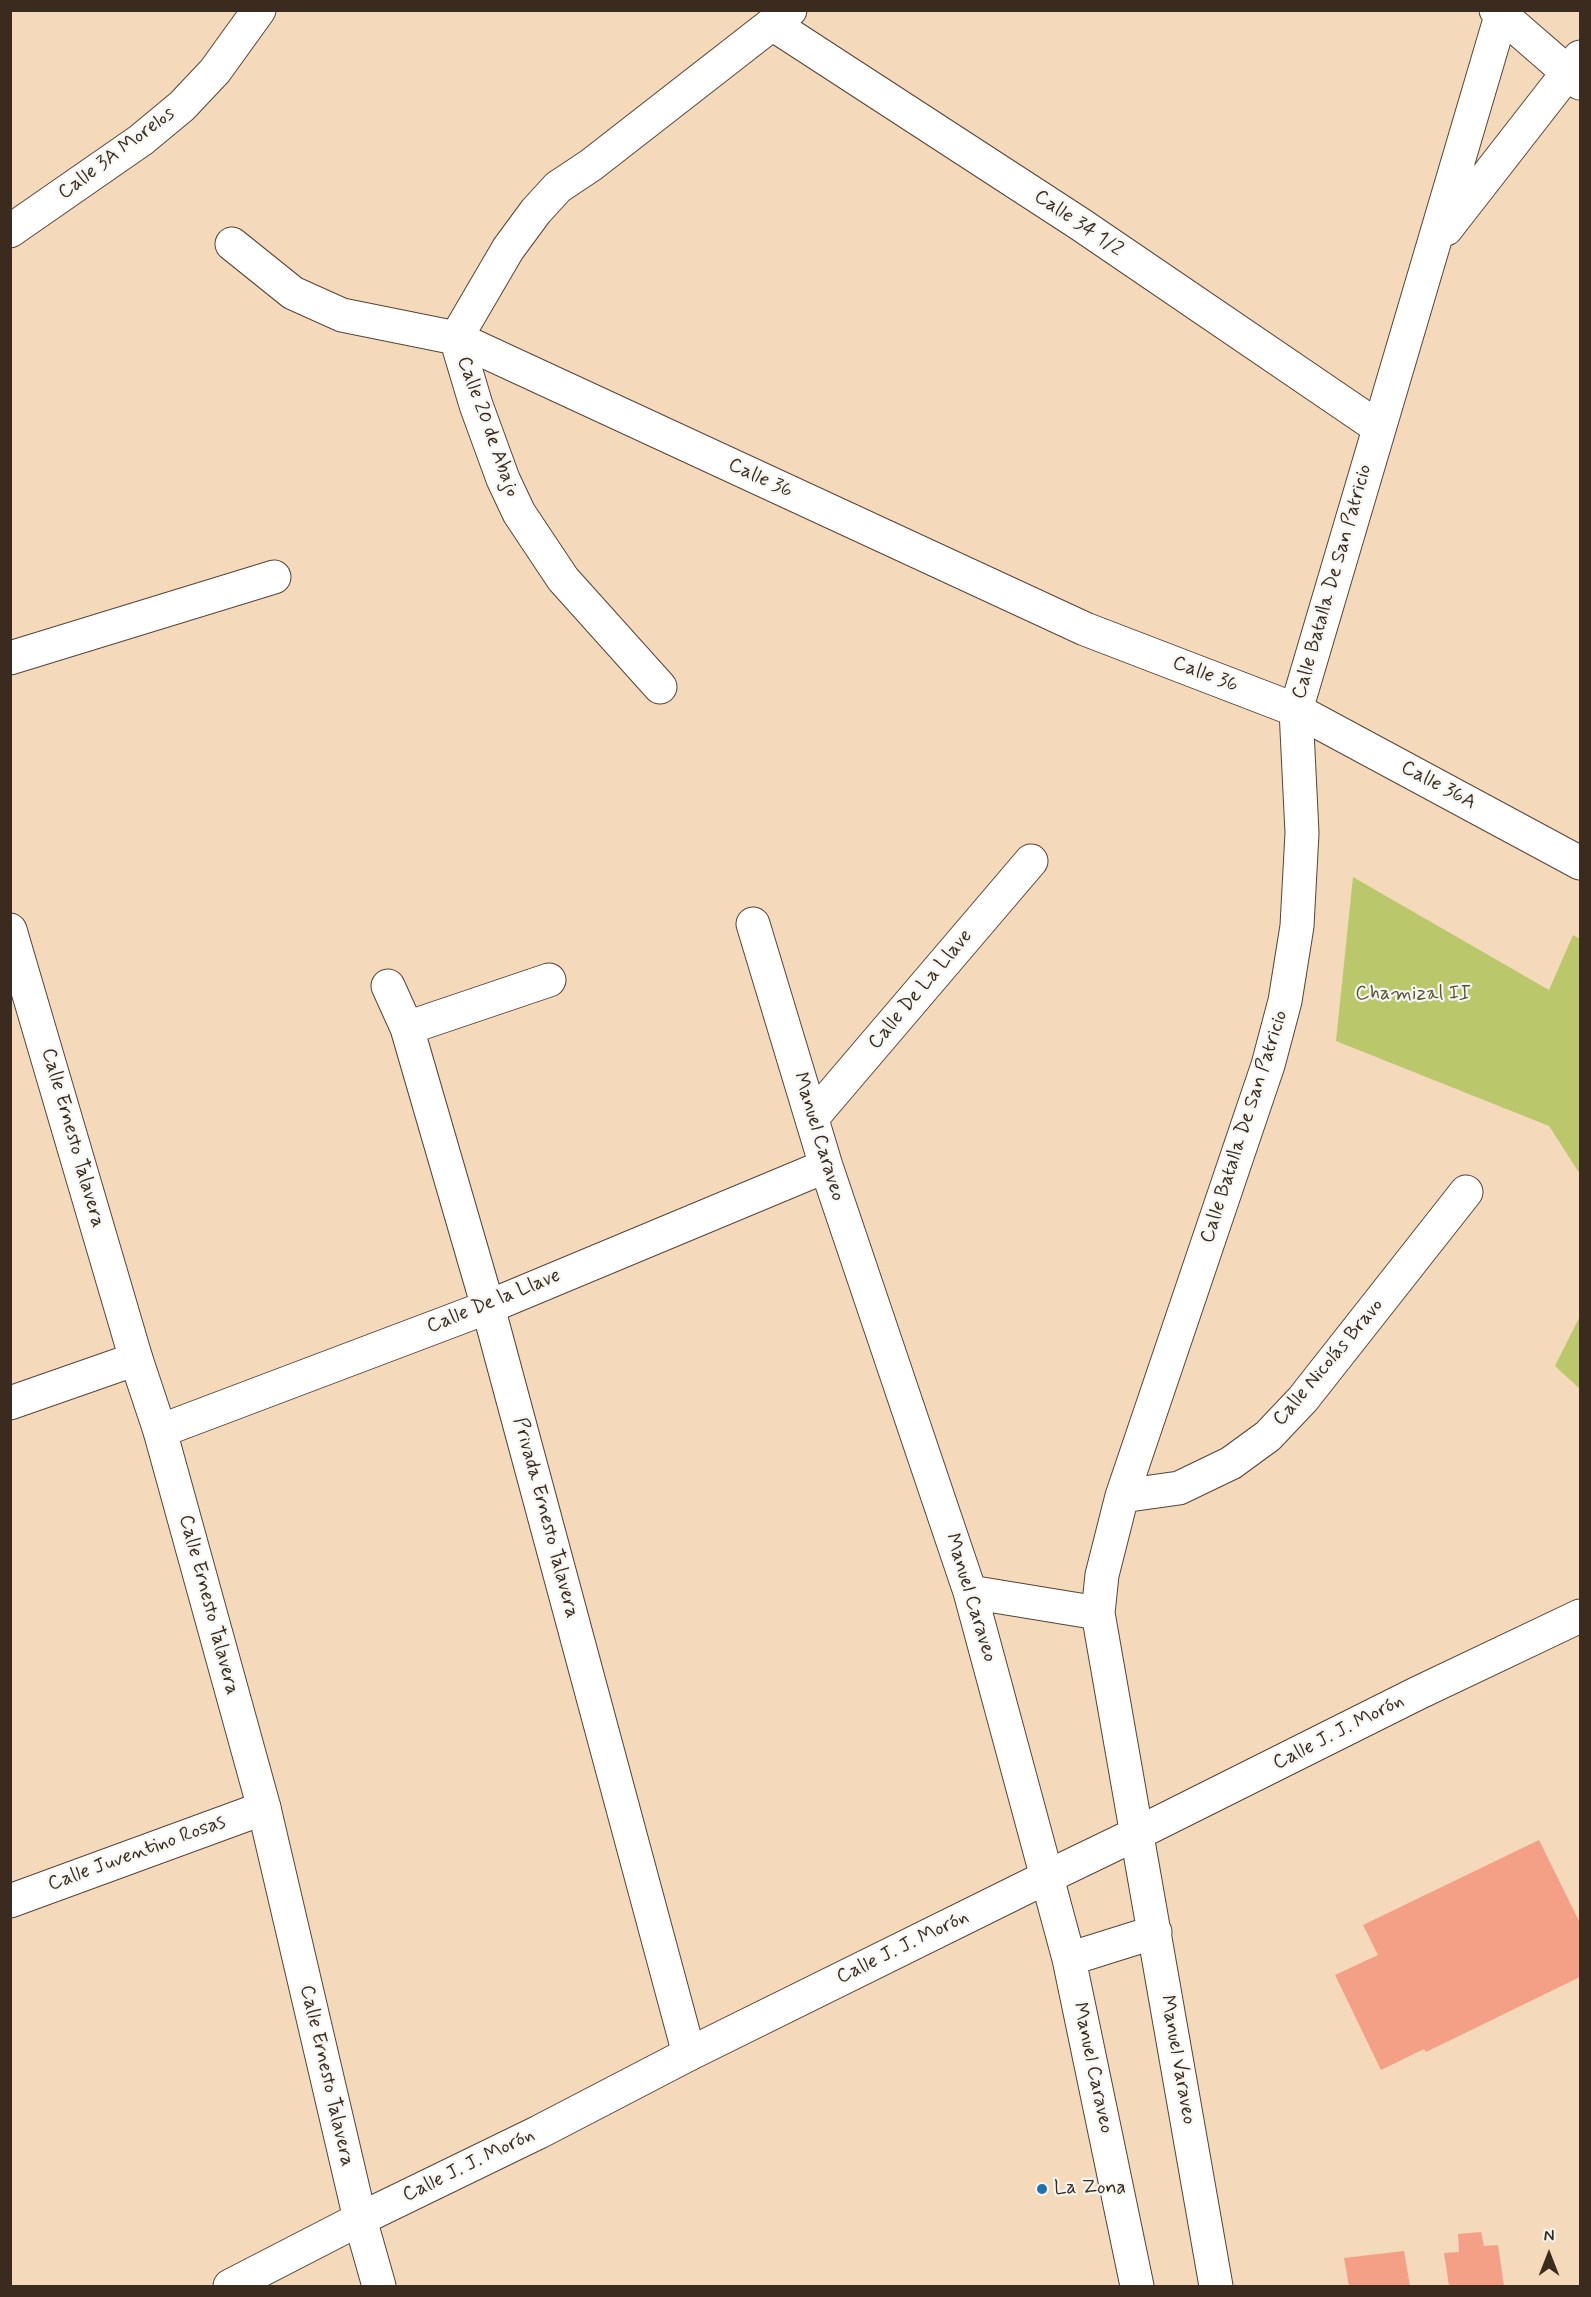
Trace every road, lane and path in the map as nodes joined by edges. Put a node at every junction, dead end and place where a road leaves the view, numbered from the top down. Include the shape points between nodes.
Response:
1 (259, 10) edge
2 (1498, 13) edge
3 (782, 18) edge
4 (1577, 70) edge
5 (10, 231) edge
6 (1436, 243) junction
7 (232, 244) dead end
8 (456, 338) junction
9 (1378, 427) junction
10 (274, 577) dead end
11 (10, 658) edge
12 (660, 687) dead end
13 (1296, 710) junction
14 (1031, 861) dead end
15 (1581, 862) edge
16 (753, 924) dead end
17 (10, 930) edge
18 (549, 980) dead end
19 (388, 986) dead end
20 (406, 1028) junction
21 (812, 1118) junction
22 (826, 1166) junction
23 (1466, 1192) dead end
24 (488, 1306) junction
25 (136, 1359) junction
26 (10, 1403) edge
27 (160, 1431) junction
28 (1122, 1496) junction
29 (970, 1592) junction
30 (1098, 1613) junction
31 (1581, 1616) edge
32 (264, 1808) junction
33 (1136, 1834) junction
34 (1047, 1876) junction
35 (10, 1901) edge
36 (1155, 1932) junction
37 (1069, 1959) junction
38 (689, 2054) junction
39 (360, 2219) junction
40 (230, 2286) edge
41 (379, 2286) edge
42 (1137, 2286) edge
43 (1216, 2286) edge

1 - 5 street, Calle 3A Morelos via 215,70 182,106 141,140
2 - 4 street
2 - 6 street, Calle Batalla De San Patricio
3 - 8 street, Calle 20 de Abajo via 558,187 508,249
3 - 9 street, Calle 34 1/2
4 - 6 street, Calle Batalla De San Patricio
6 - 9 street, Calle Batalla De San Patricio
7 - 8 street, Calle 36 via 293,293 342,315
8 - 12 street, Calle 20 de Abajo via 480,416 519,513 563,579
8 - 13 street, Calle 36 via 1085,629
9 - 13 street, Calle Batalla De San Patricio
10 - 11 street
13 - 15 street, Calle 36A
13 - 28 street, Calle Batalla De San Patricio via 1302,833 1297,926 1285,1001 1268,1065
14 - 21 street, Calle De La Llave
16 - 21 street, Manuel Caraveo
17 - 25 street, Calle Ernesto Talavera
18 - 20 street
19 - 20 street, Privada Ernesto Talavera
20 - 24 street, Privada Ernesto Talavera
21 - 22 street, Manuel Caraveo
22 - 24 street, Calle De la Llave
22 - 29 street, Manuel Caraveo
23 - 28 street, Calle Nicolás Bravo via 1303,1399 1268,1436 1231,1463 1179,1488
24 - 27 street, Calle De la Llave
24 - 38 street, Privada Ernesto Talavera
25 - 26 street
25 - 27 street, Calle Ernesto Talavera
27 - 32 street, Calle Ernesto Talavera
28 - 30 street, Calle Batalla De San Patricio via 1102,1575
29 - 30 street
29 - 34 street, Manuel Caraveo
30 - 33 street, Calle Batalla De San Patricio
31 - 33 street, Calle J. J. Morón
32 - 35 street, Calle Juventino Rosas
32 - 39 street, Calle Ernesto Talavera
33 - 34 street, Calle J. J. Morón
33 - 36 street, Manuel Varaveo
34 - 37 street, Manuel Caraveo
34 - 38 street, Calle J. J. Morón
36 - 37 street
36 - 43 street, Manuel Varaveo
37 - 42 street, Manuel Caraveo
38 - 39 street, Calle J. J. Morón
39 - 40 street, Calle J. J. Morón
39 - 41 street, Calle Ernesto Talavera

